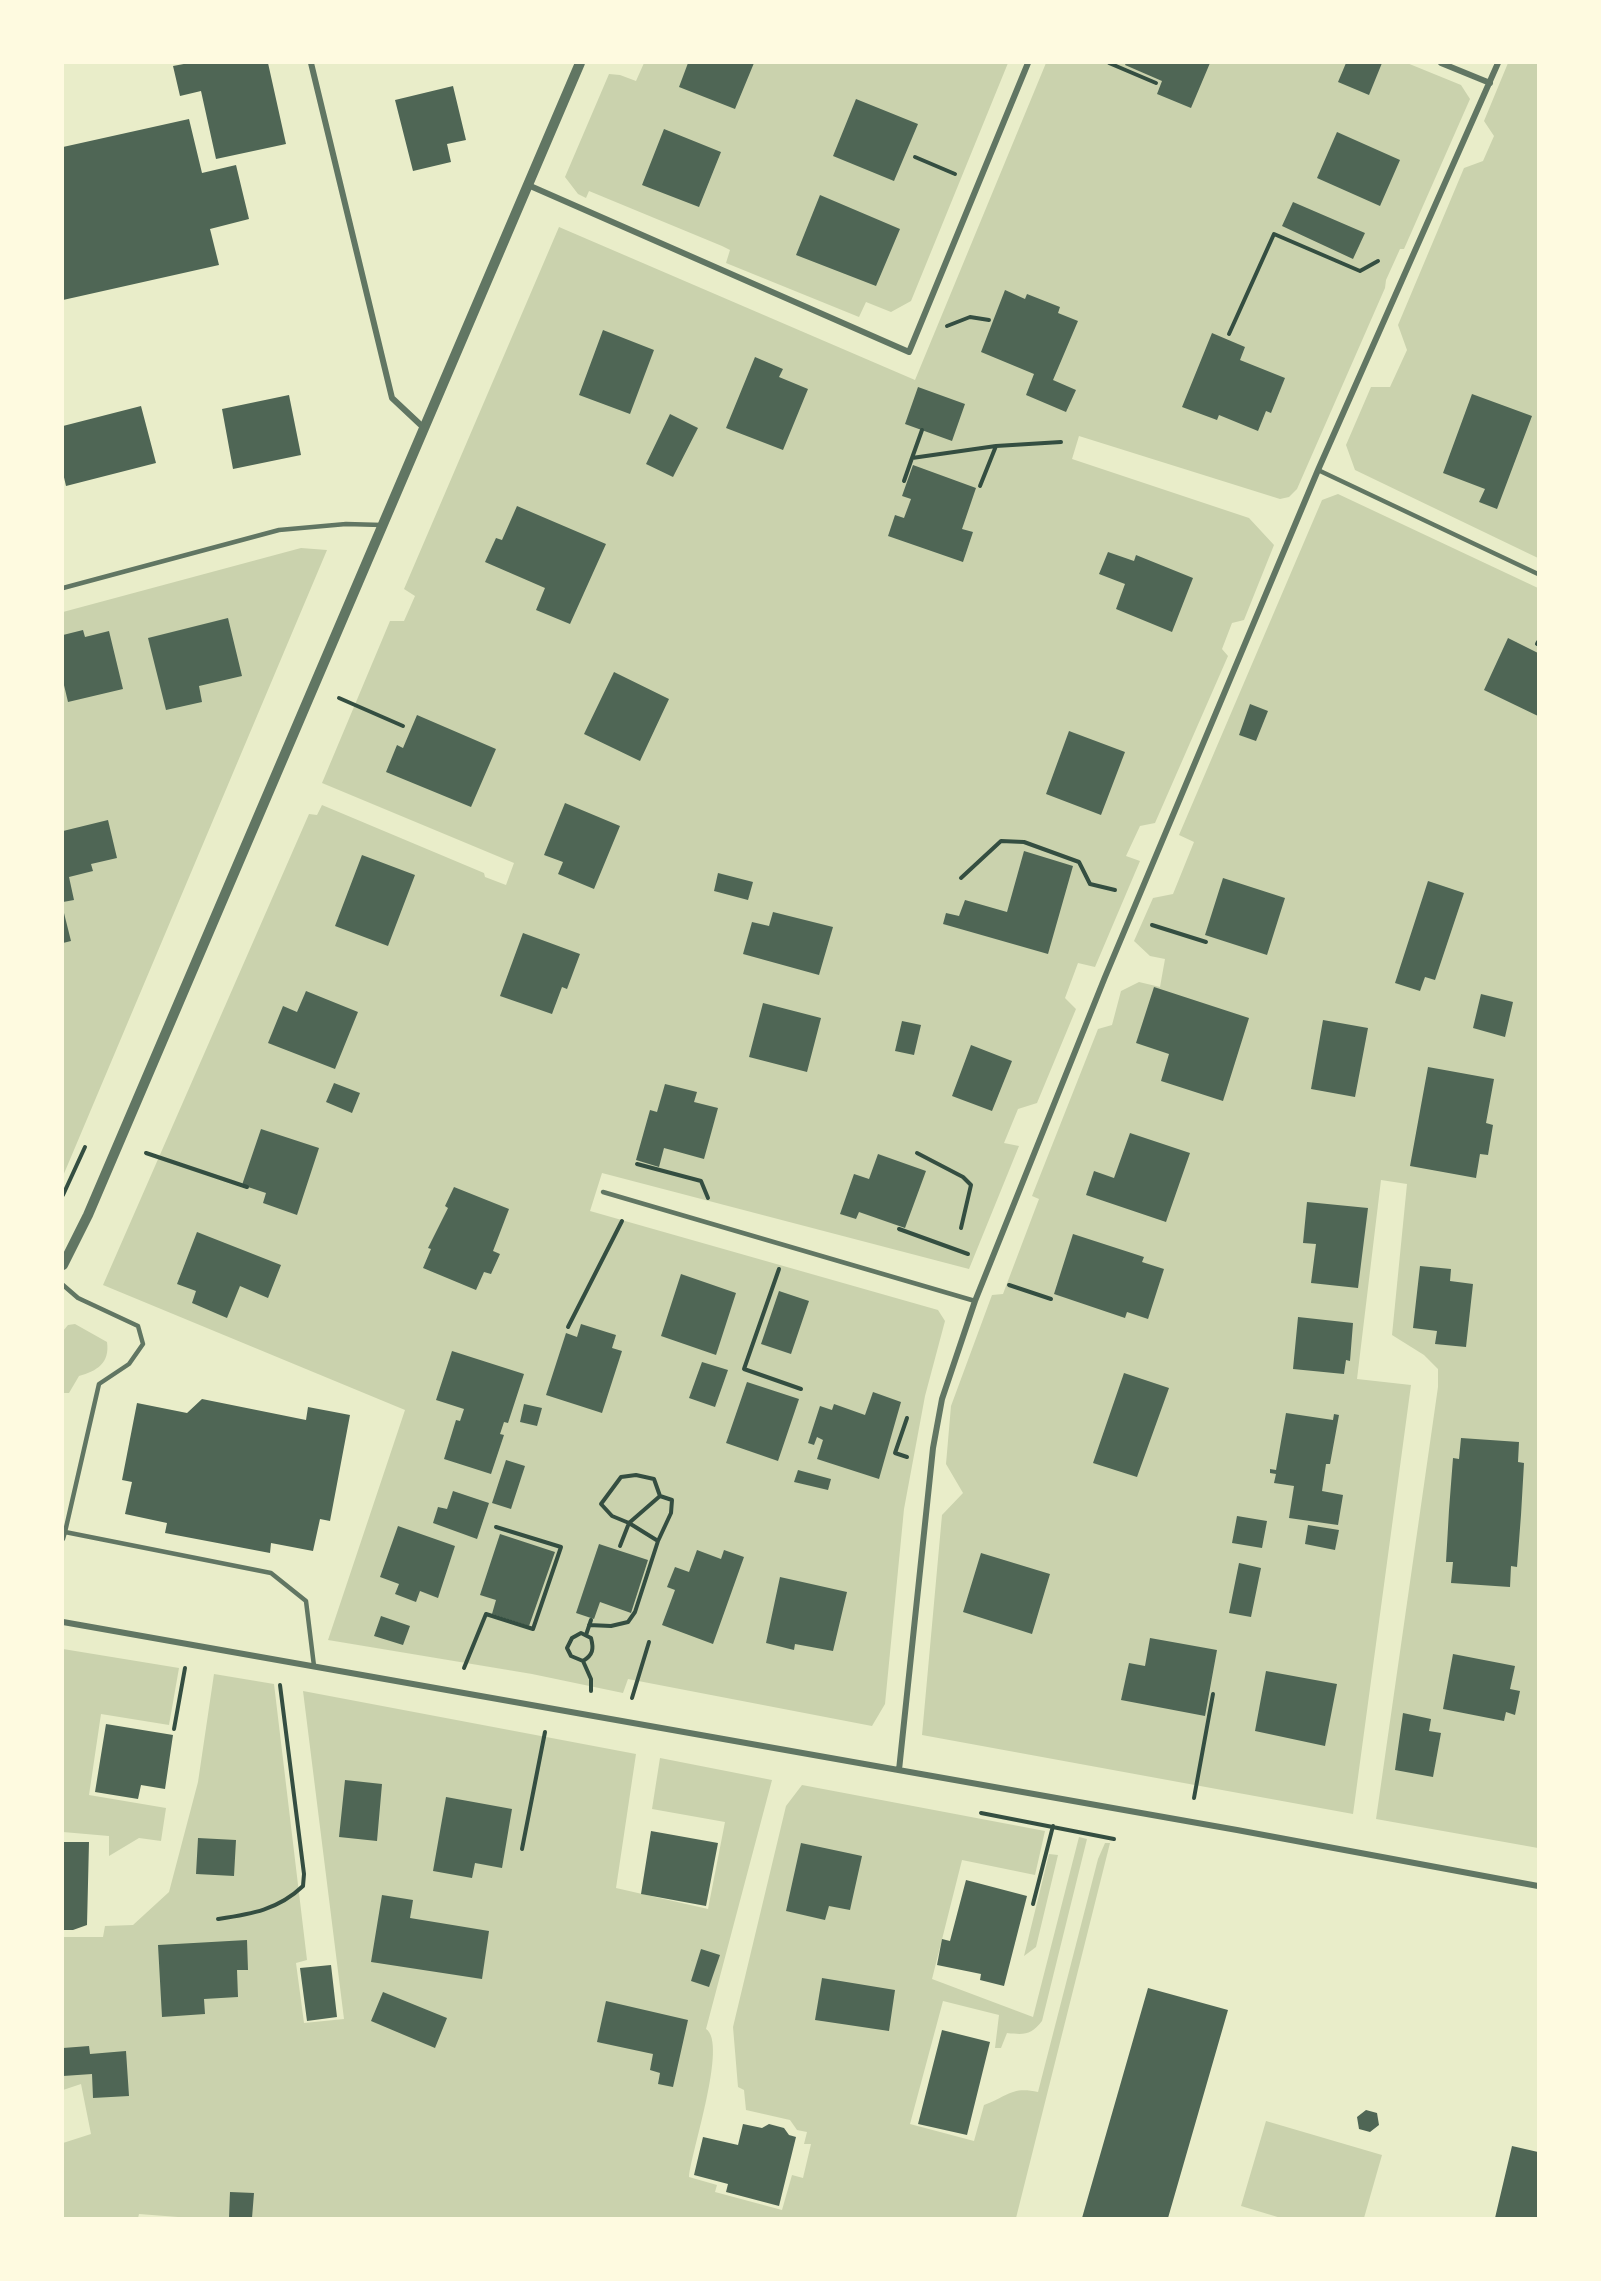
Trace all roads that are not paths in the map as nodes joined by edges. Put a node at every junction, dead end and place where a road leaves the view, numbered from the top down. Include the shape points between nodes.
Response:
1 (311, 63) edge
2 (580, 63) edge
3 (1028, 63) edge
4 (1441, 63) edge
5 (1498, 63) edge
6 (1490, 83) junction
7 (528, 185) junction
8 (424, 429) junction
9 (1318, 470) junction
10 (384, 525) junction
11 (1538, 574) edge
12 (63, 588) edge
13 (603, 1192) dead end
14 (63, 1265) edge
15 (63, 1285) edge
16 (975, 1301) junction
17 (65, 1532) junction
18 (63, 1539) edge
19 (63, 1622) edge
20 (314, 1666) junction
21 (899, 1770) junction
22 (1538, 1886) edge

1 - 8 street via 392,398
2 - 7 street
3 - 7 street via 909,352
4 - 6 street
5 - 6 street
6 - 9 street
7 - 8 street
8 - 10 street
9 - 11 lane
9 - 16 street
10 - 12 lane via 279,530
10 - 14 street via 88,1215
13 - 16 lane
15 - 17 lane via 78,1298 138,1326 143,1344 129,1364 99,1384
16 - 21 street via 942,1399 933,1448
17 - 18 lane
17 - 20 lane via 271,1572 306,1601
19 - 20 street
20 - 21 street
21 - 22 street

